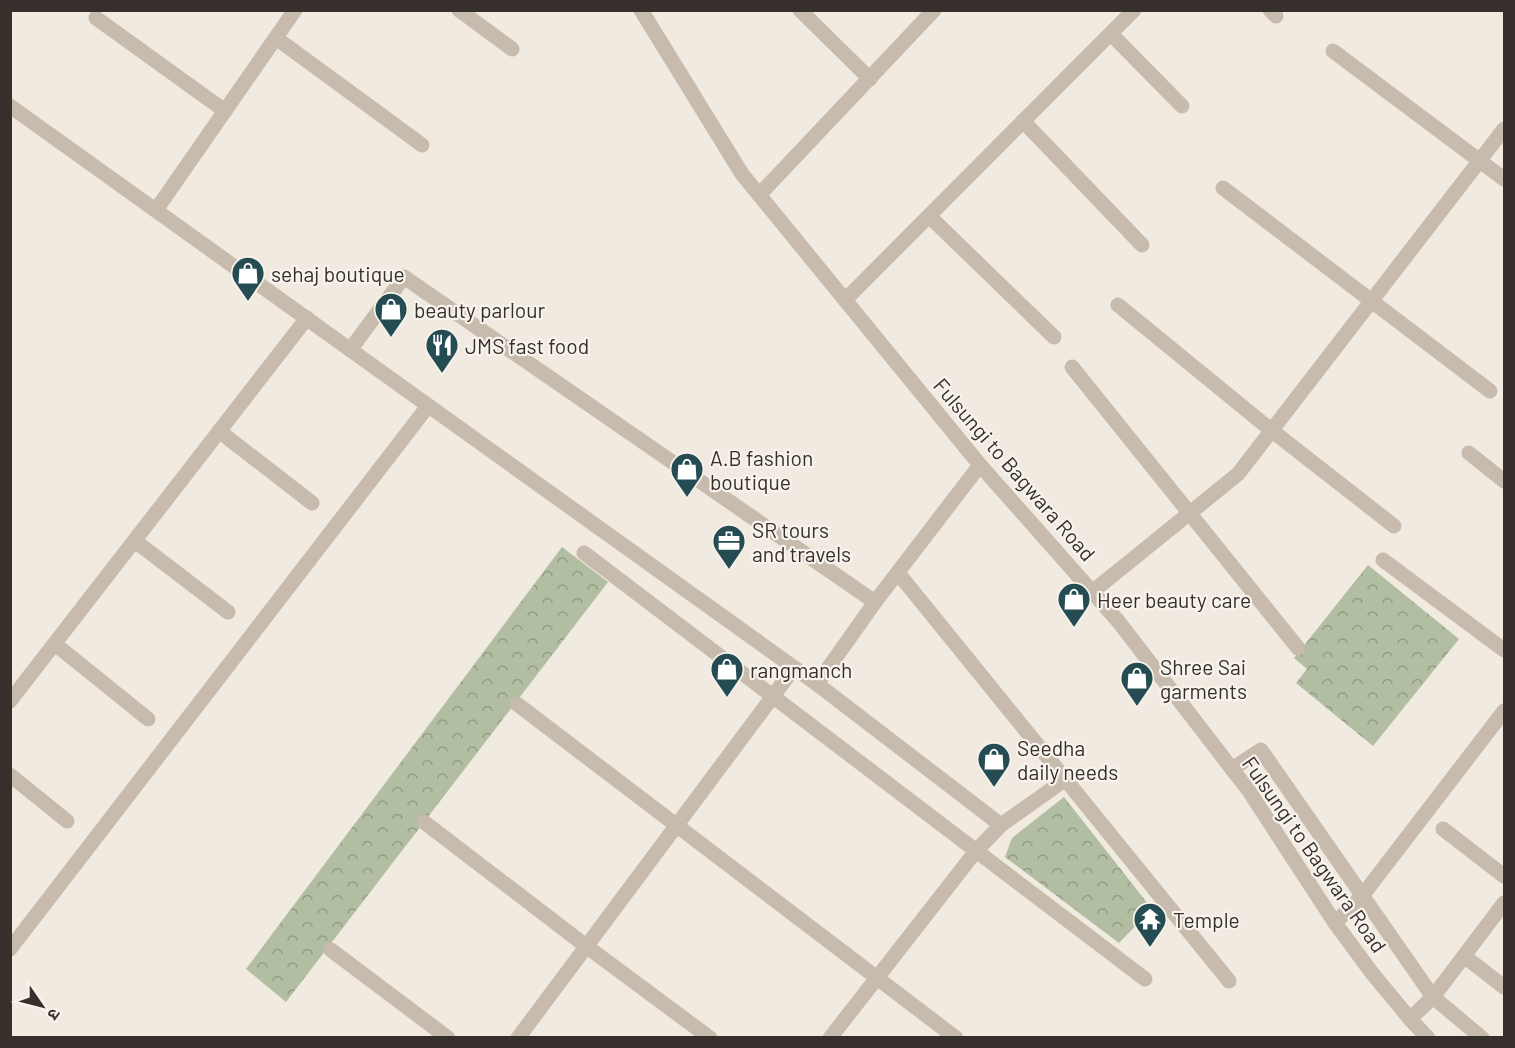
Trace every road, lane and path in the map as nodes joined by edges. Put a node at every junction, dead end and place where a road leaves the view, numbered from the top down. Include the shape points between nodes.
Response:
1 (295, 10) edge
2 (459, 10) edge
3 (641, 10) edge
4 (800, 10) edge
5 (934, 10) edge
6 (1134, 10) edge
7 (96, 18) dead end
8 (1111, 33) junction
9 (276, 38) junction
10 (512, 49) dead end
11 (1333, 51) dead end
12 (870, 79) junction
13 (10, 106) edge
14 (1182, 106) dead end
15 (225, 111) junction
16 (1023, 122) junction
17 (1504, 129) edge
18 (422, 145) dead end
19 (1480, 161) junction
20 (1504, 179) edge
21 (1223, 188) dead end
22 (759, 195) junction
23 (156, 210) junction
24 (929, 216) junction
25 (1142, 245) dead end
26 (845, 300) junction
27 (1372, 300) junction
28 (1118, 305) dead end
29 (307, 318) junction
30 (1054, 337) dead end
31 (350, 350) junction
32 (1072, 367) dead end
33 (1490, 391) dead end
34 (428, 406) junction
35 (1271, 430) junction
36 (219, 431) junction
37 (1469, 453) dead end
38 (980, 465) junction
39 (1504, 482) edge
40 (312, 503) dead end
41 (1190, 512) junction
42 (1394, 526) dead end
43 (135, 541) junction
44 (584, 553) dead end
45 (1383, 560) dead end
46 (898, 573) junction
47 (1092, 592) junction
48 (875, 602) junction
49 (228, 612) dead end
50 (55, 644) junction
51 (1298, 648) dead end
52 (1504, 650) edge
53 (794, 668) junction
54 (817, 684) junction
55 (772, 696) junction
56 (10, 701) edge
57 (517, 704) dead end
58 (1504, 711) edge
59 (148, 719) dead end
60 (1232, 769) junction
61 (10, 775) edge
62 (1066, 779) junction
63 (67, 821) dead end
64 (424, 822) dead end
65 (676, 824) junction
66 (1001, 825) junction
67 (1443, 829) dead end
68 (976, 851) junction
69 (1504, 876) edge
70 (1362, 896) junction
71 (1504, 903) edge
72 (1335, 923) junction
73 (586, 946) junction
74 (10, 949) edge
75 (331, 950) dead end
76 (1464, 956) junction
77 (876, 978) junction
78 (1145, 979) dead end
79 (1229, 981) dead end
80 (1504, 987) edge
81 (1433, 998) junction
82 (1410, 1019) junction
83 (448, 1038) edge
84 (518, 1038) edge
85 (710, 1038) edge
86 (830, 1038) edge
87 (956, 1038) edge
88 (1428, 1038) edge
89 (1482, 1038) edge

1 - 9 street
2 - 10 street
3 - 22 street, Fulsungi to Bagwara Road via 742,174
4 - 12 street
5 - 12 street
6 - 8 street
7 - 15 street
8 - 14 street
8 - 16 street
9 - 15 street
9 - 18 street
11 - 19 street
12 - 22 street
13 - 23 street
15 - 23 street
16 - 24 street
16 - 25 street
17 - 19 street
19 - 20 street
19 - 27 street
21 - 27 street
22 - 26 street, Fulsungi to Bagwara Road
23 - 29 street
24 - 26 street
24 - 30 street
26 - 38 street, Fulsungi to Bagwara Road
27 - 33 street
27 - 35 street
28 - 35 street
29 - 31 street
29 - 36 street
31 - 34 street
31 - 48 street via 404,277
32 - 41 street
34 - 53 street
34 - 74 street
35 - 41 street via 1238,474
35 - 42 street
36 - 40 street
36 - 43 street
37 - 39 street
38 - 46 street
38 - 47 street, Fulsungi to Bagwara Road
41 - 47 street
41 - 51 street
43 - 49 street
43 - 50 street
44 - 55 street
45 - 52 street
46 - 48 street
46 - 62 street
47 - 60 street, Fulsungi to Bagwara Road
48 - 54 street
50 - 56 street
50 - 59 street
53 - 54 street
53 - 55 street
54 - 66 street
55 - 65 street
55 - 68 street
57 - 65 street
58 - 70 street
60 - 70 street via 1261,750
60 - 72 street, Fulsungi to Bagwara Road
61 - 63 street
62 - 66 street
62 - 79 street
64 - 73 street
65 - 73 street
65 - 77 street
66 - 68 street
67 - 69 street
68 - 77 street
68 - 78 street
70 - 72 street
70 - 81 street
71 - 76 street
72 - 82 street, Fulsungi to Bagwara Road
73 - 84 street
73 - 85 street
75 - 83 street
76 - 80 street
76 - 81 street
77 - 86 street
77 - 87 street
81 - 82 street
81 - 89 street
82 - 88 street, Fulsungi to Bagwara Road

